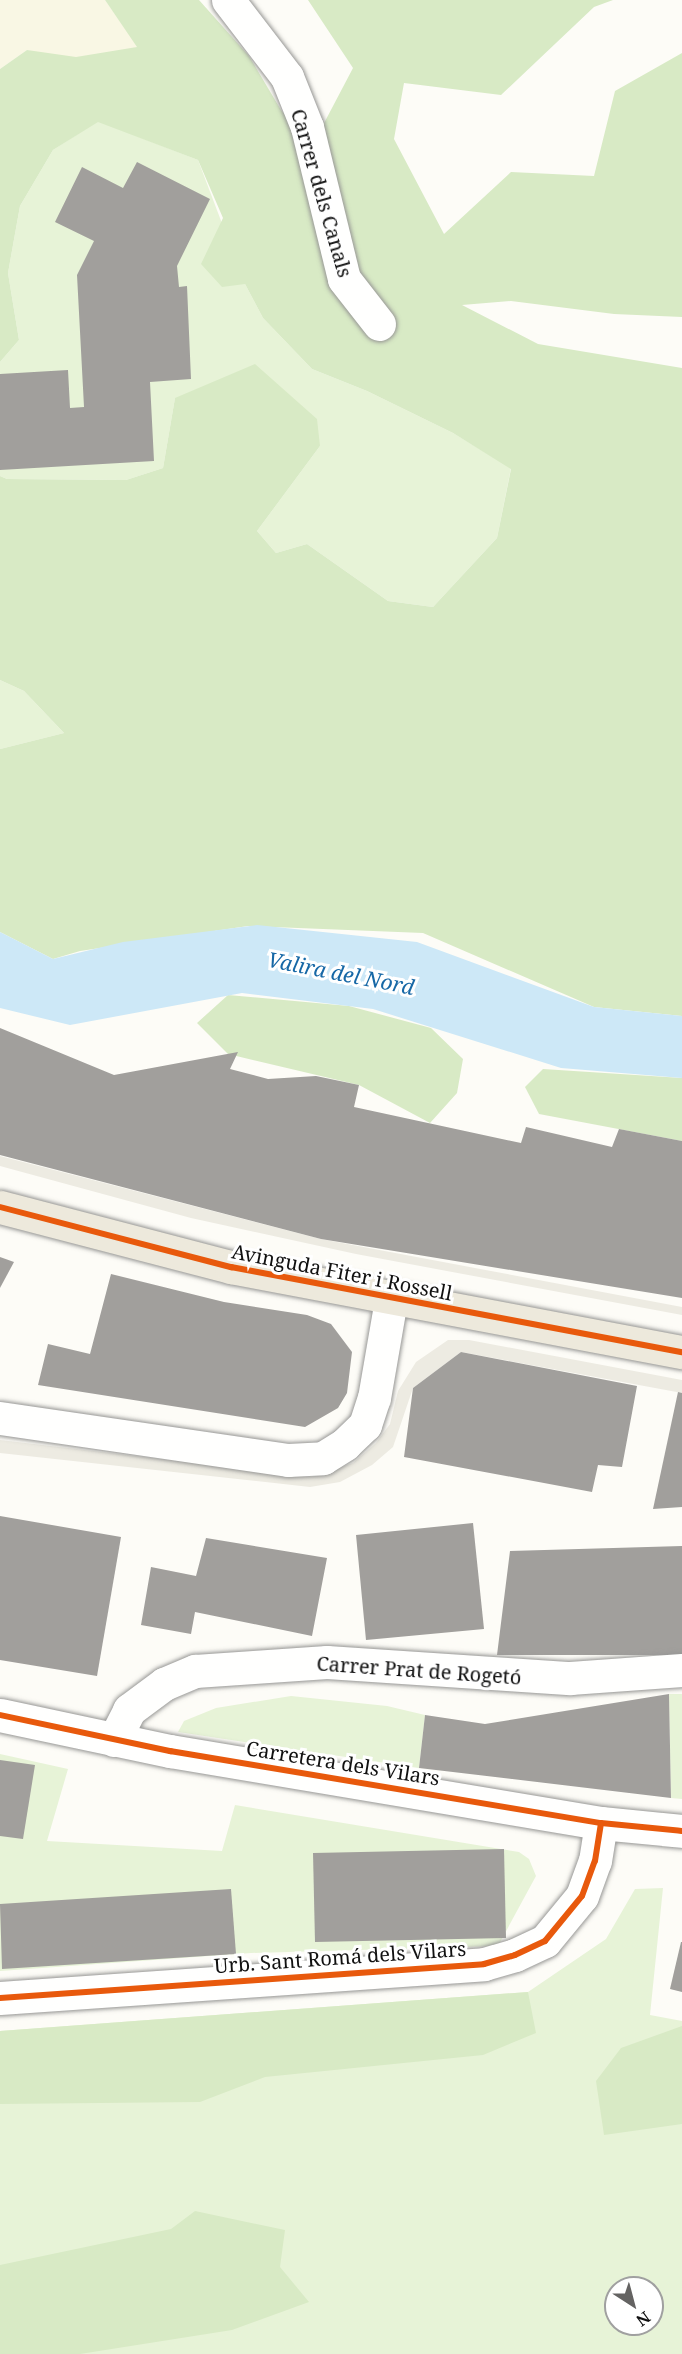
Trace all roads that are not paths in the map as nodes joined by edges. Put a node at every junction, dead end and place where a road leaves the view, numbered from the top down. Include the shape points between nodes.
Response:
1 (228, 0) edge
2 (379, 324) dead end
3 (0, 1207) edge
4 (391, 1300) junction
5 (682, 1352) edge
6 (0, 1418) edge
7 (682, 1670) edge
8 (0, 1715) edge
9 (114, 1740) junction
10 (600, 1823) junction
11 (682, 1831) edge
12 (0, 1998) edge

1 - 2 street, Carrer dels Canals via 287,77 307,127 344,279
3 - 4 main road, Avinguda Fiter i Rossell via 231,1267
4 - 5 main road, Avinguda Fiter i Rossell
4 - 6 street via 374,1398 365,1425 323,1458 288,1460
7 - 9 street, Carrer Prat de Rogetó via 570,1678 327,1662 195,1671 164,1684 129,1710
8 - 9 street, Carretera dels Vilars
9 - 10 street, Carretera dels Vilars
10 - 11 street, Carretera dels Vilars
10 - 12 street, Urb. Sant Romá dels Vilars via 595,1860 582,1896 545,1941 515,1955 484,1964

